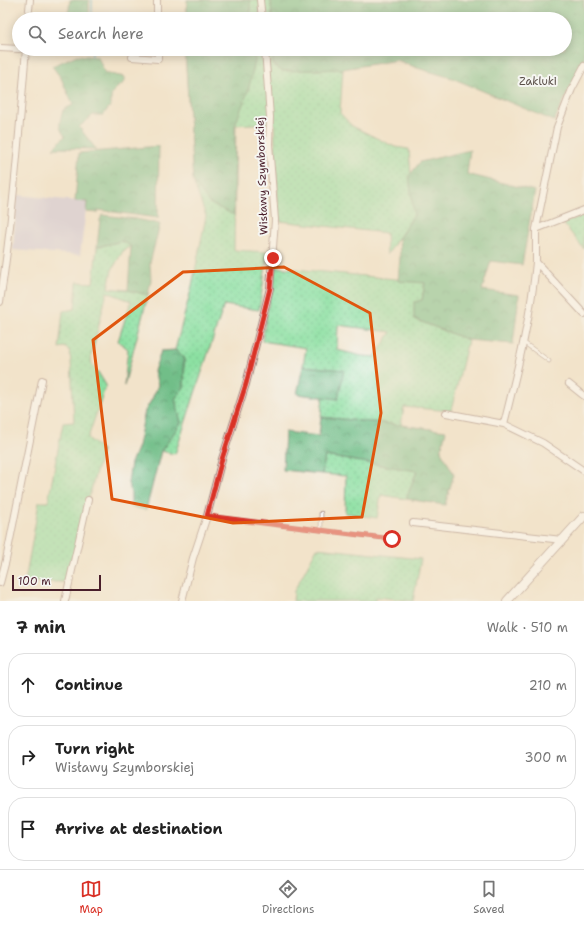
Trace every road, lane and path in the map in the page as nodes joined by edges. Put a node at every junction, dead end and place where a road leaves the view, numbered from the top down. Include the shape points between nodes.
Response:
1 (30, 0) edge
2 (157, 0) edge
3 (260, 0) edge
4 (29, 12) edge
5 (157, 12) edge
6 (261, 12) edge
7 (0, 48) edge
8 (12, 49) edge
9 (25, 56) edge
10 (158, 56) edge
11 (266, 56) edge
12 (132, 57) dead end
13 (584, 66) edge
14 (584, 210) edge
15 (536, 229) junction
16 (536, 262) junction
17 (0, 302) edge
18 (584, 314) edge
19 (524, 342) junction
20 (549, 361) dead end
21 (42, 380) dead end
22 (569, 384) dead end
23 (584, 396) edge
24 (446, 413) dead end
25 (504, 424) junction
26 (584, 471) edge
27 (88, 500) dead end
28 (321, 513) dead end
29 (207, 516) junction
30 (584, 516) edge
31 (413, 523) dead end
32 (320, 529) junction
33 (392, 539) dead end
34 (562, 540) junction
35 (0, 583) edge
36 (65, 601) edge
37 (182, 601) edge
38 (507, 601) edge

1 - 4 street
2 - 5 street
3 - 6 street
7 - 8 street
9 - 17 street via 18,152
10 - 12 street via 158,59
11 - 29 street, Wisławy Szymborskiej via 275,220 271,281 246,384
13 - 15 street via 557,127
14 - 15 street
15 - 16 street
16 - 18 street
16 - 19 street
19 - 20 lane
19 - 25 street
21 - 35 street
22 - 23 street
24 - 25 street
25 - 26 street via 543,443
27 - 36 street
28 - 32 lane
29 - 32 lane
29 - 37 street, Wisławy Szymborskiej
30 - 34 street
31 - 34 street
32 - 33 lane
34 - 38 street

